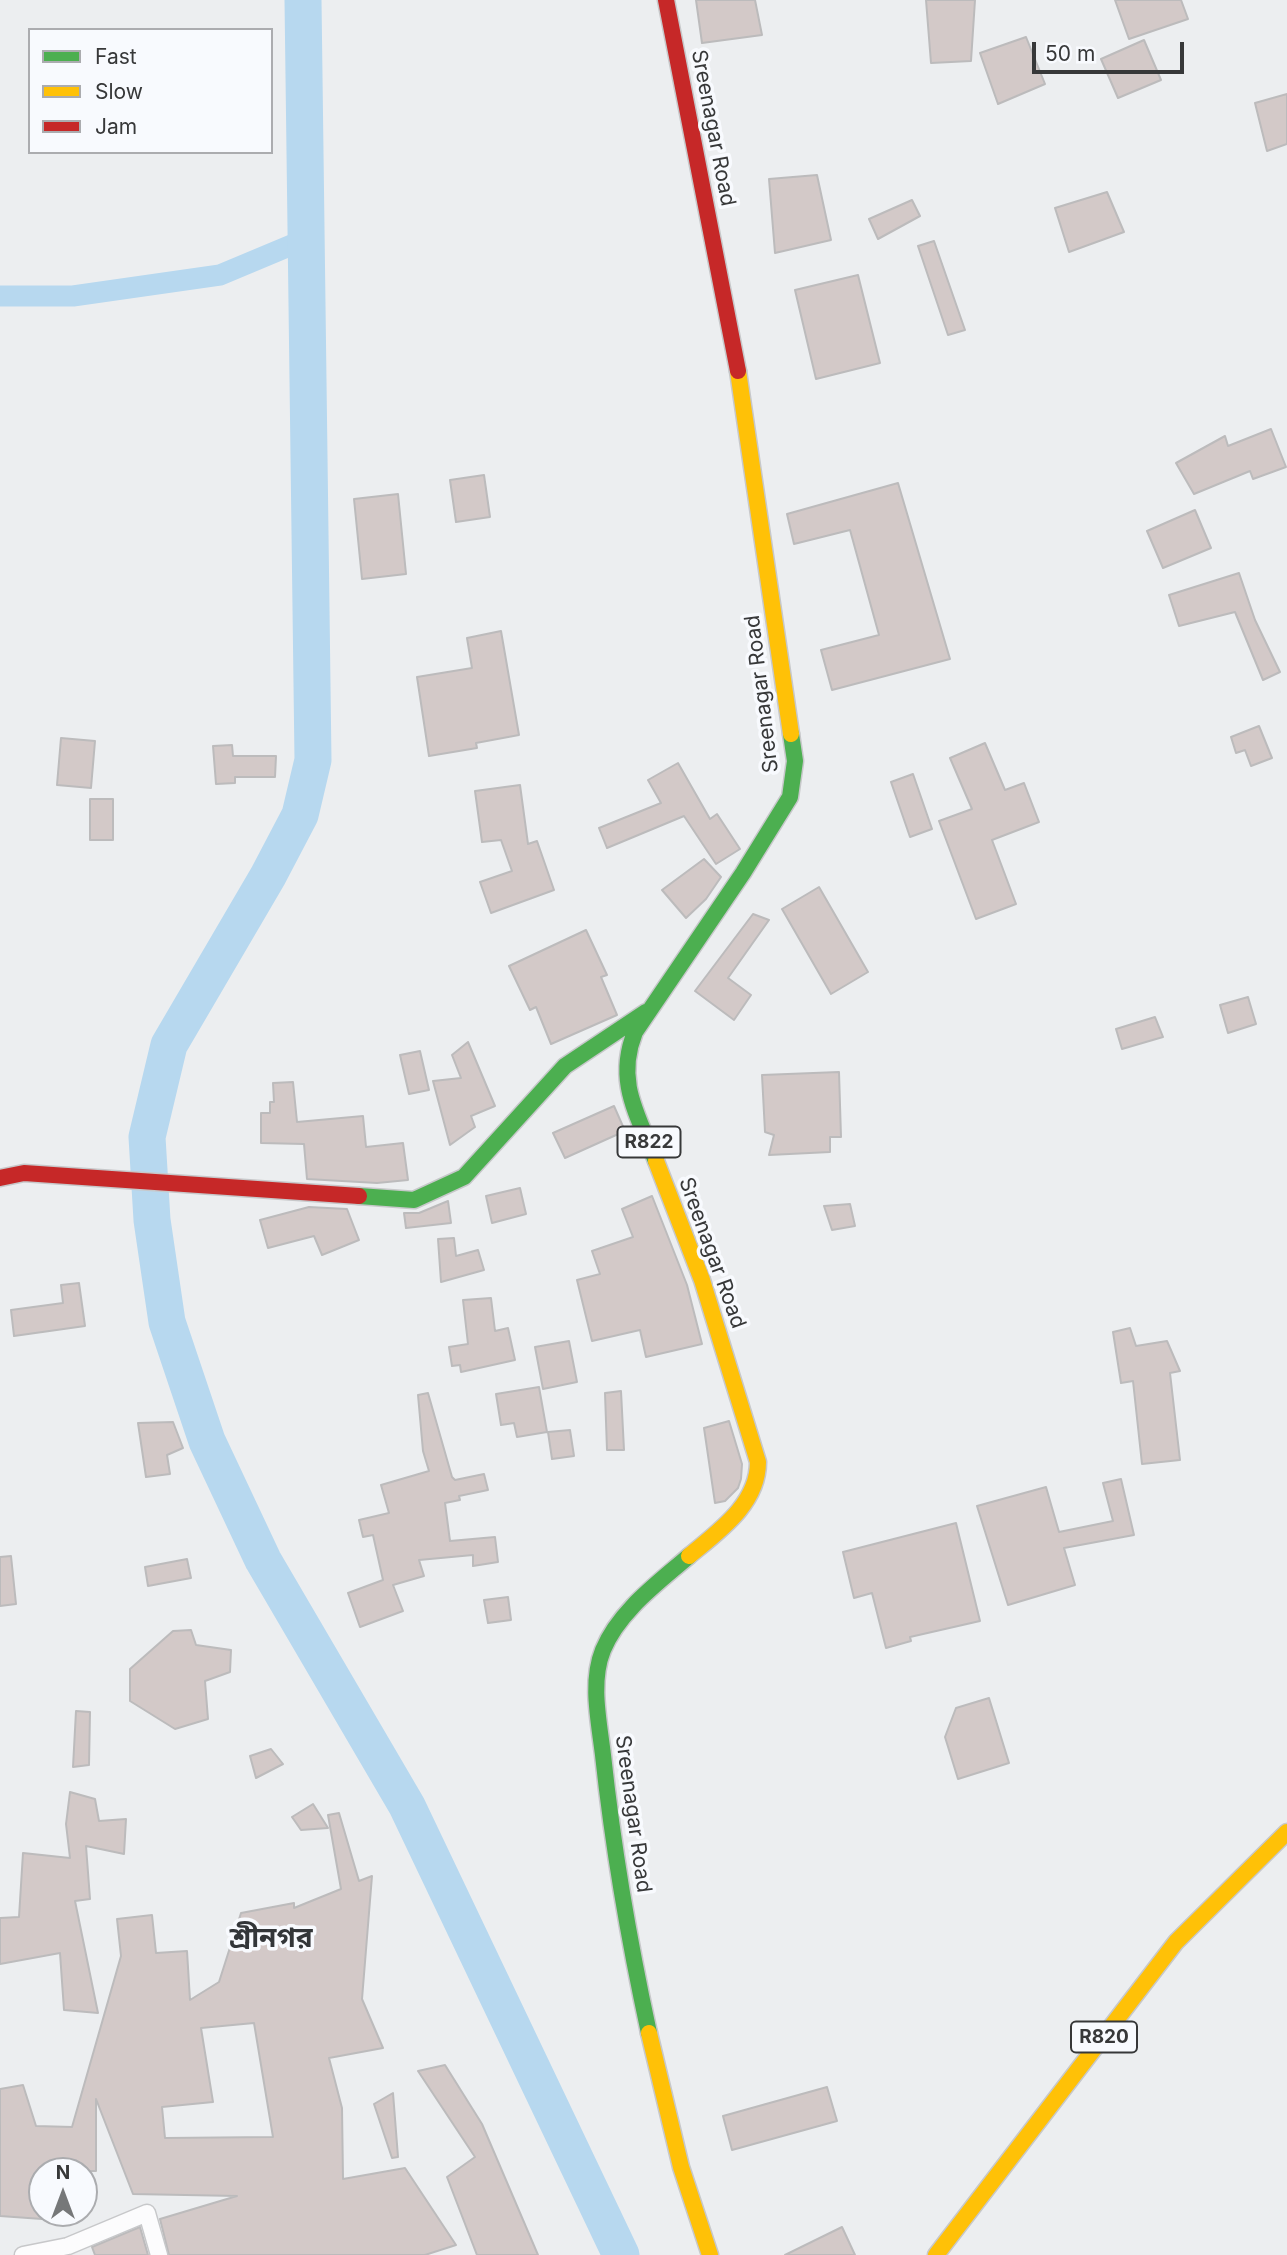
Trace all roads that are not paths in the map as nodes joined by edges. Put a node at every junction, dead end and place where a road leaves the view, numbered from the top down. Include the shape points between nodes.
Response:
1 (666, 0) edge
2 (646, 1012) junction
3 (0, 1178) edge
4 (1287, 1832) edge
5 (23, 2255) edge
6 (159, 2255) edge
7 (710, 2255) edge
8 (936, 2255) edge

1 - 2 main road, Sreenagar Road / R822 via 745,406 795,761 790,797
2 - 3 main road via 565,1066 464,1177 414,1199 24,1173
2 - 7 main road, Sreenagar Road / R822 via 627,1052 629,1090 702,1280 758,1462 752,1495 639,1601 607,1640 597,1691 611,1826 632,1951 657,2074 693,2210
4 - 8 main road, R820 via 1176,1942
5 - 6 street via 68,2246 147,2213

